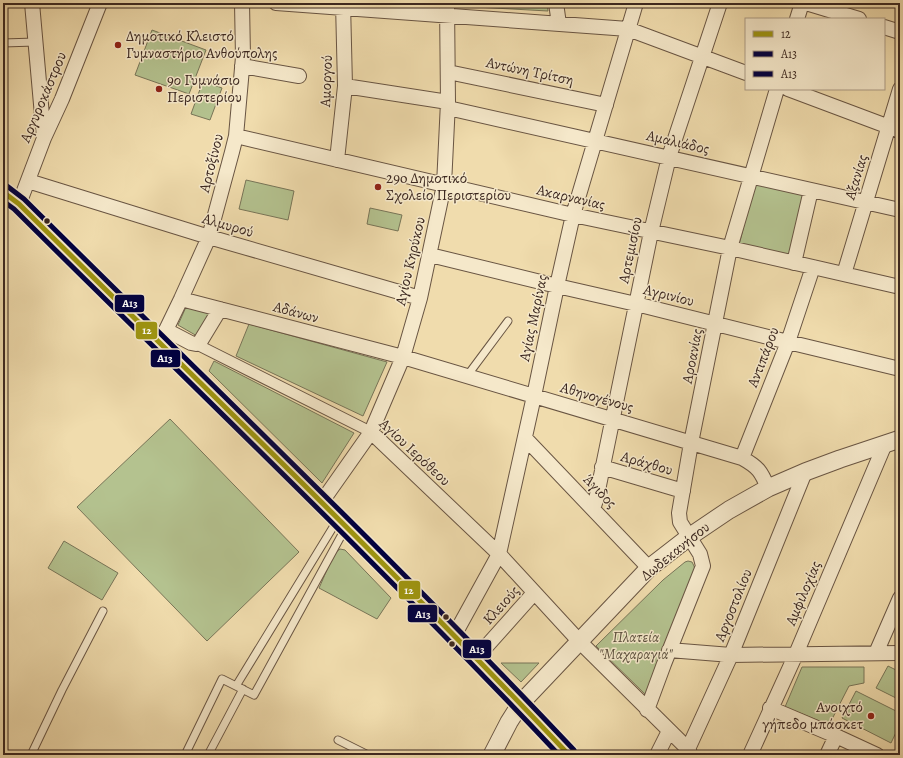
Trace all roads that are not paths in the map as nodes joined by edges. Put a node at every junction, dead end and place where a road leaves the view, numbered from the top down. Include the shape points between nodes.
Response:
1 (32, 3) edge
2 (100, 3) edge
3 (242, 3) edge
4 (276, 3) edge
5 (556, 3) edge
6 (636, 3) edge
7 (720, 3) edge
8 (802, 3) edge
9 (806, 3) edge
10 (343, 6) edge
11 (447, 9) edge
12 (798, 18) edge
13 (855, 18) edge
14 (559, 24) junction
15 (885, 27) edge
16 (628, 29) junction
17 (900, 32) edge
18 (35, 42) junction
19 (3, 43) edge
20 (702, 57) junction
21 (242, 66) junction
22 (448, 72) junction
23 (745, 73) edge
24 (299, 76) dead end
25 (345, 86) junction
26 (900, 89) edge
27 (777, 90) edge
28 (791, 90) edge
29 (40, 96) junction
30 (62, 99) junction
31 (448, 105) junction
32 (606, 105) junction
33 (894, 128) edge
34 (236, 136) junction
35 (44, 138) junction
36 (594, 141) junction
37 (669, 157) junction
38 (337, 160) junction
39 (751, 176) junction
40 (28, 181) junction
41 (444, 185) junction
42 (811, 190) junction
43 (4, 195) edge
44 (866, 202) junction
45 (19, 204) junction
46 (900, 210) edge
47 (573, 215) junction
48 (651, 232) junction
49 (209, 237) junction
50 (730, 248) junction
51 (430, 255) junction
52 (794, 263) junction
53 (813, 267) junction
54 (844, 274) junction
55 (557, 286) junction
56 (900, 287) edge
57 (420, 298) junction
58 (181, 299) junction
59 (636, 304) junction
60 (220, 310) junction
61 (508, 321) dead end
62 (716, 324) junction
63 (162, 336) junction
64 (788, 342) junction
65 (196, 344) junction
66 (402, 357) junction
67 (900, 369) edge
68 (467, 376) junction
69 (534, 396) junction
70 (612, 419) junction
71 (371, 432) junction
72 (525, 438) junction
73 (892, 442) edge
74 (692, 443) junction
75 (742, 458) junction
76 (602, 467) junction
77 (805, 472) junction
78 (768, 488) junction
79 (683, 491) junction
80 (321, 503) junction
81 (593, 509) junction
82 (342, 523) junction
83 (689, 537) junction
84 (498, 554) junction
85 (649, 568) junction
86 (534, 593) junction
87 (900, 598) edge
88 (103, 611) dead end
89 (455, 634) junction
90 (580, 642) junction
91 (669, 650) junction
92 (876, 653) junction
93 (900, 653) edge
94 (796, 654) junction
95 (731, 655) junction
96 (476, 658) junction
97 (240, 688) junction
98 (522, 703) junction
99 (770, 708) junction
100 (648, 710) junction
101 (669, 731) junction
102 (836, 736) junction
103 (338, 740) dead end
104 (690, 752) edge
105 (31, 755) edge
106 (185, 755) edge
107 (208, 755) edge
108 (368, 755) edge
109 (492, 755) edge
110 (569, 755) edge
111 (657, 755) edge
112 (750, 755) edge
113 (827, 755) edge
114 (877, 755) edge

1 - 18 street
2 - 30 street, Αργυροκάστρου
3 - 21 street, Αρτοξίνου
4 - 10 street
5 - 14 street
6 - 16 street, Αγίας Μαρίνας
7 - 20 street, Αρτεμισίου
8 - 12 street
9 - 13 street
10 - 11 street
10 - 25 street, Αμοργού
11 - 14 street
11 - 22 street, Αγίου Κηρύκου
14 - 16 street
15 - 17 street
16 - 20 street
16 - 32 street, Αγίας Μαρίνας
18 - 19 lane
18 - 29 street
20 - 23 street
20 - 37 street, Αρτεμισίου
21 - 24 street
21 - 34 street, Αρτοξίνου
22 - 31 street, Αγίου Κηρύκου
22 - 32 street, Αντώνη Τρίτση
25 - 31 street, Αμαλιάδος
25 - 38 street, Αμοργού
26 - 33 street, Αξανίας
27 - 39 street, Αροανίας
28 - 33 street
29 - 30 street
29 - 35 street
30 - 35 street, Αργυροκάστρου
31 - 36 street, Αμαλιάδος
31 - 41 street, Αγίου Κηρύκου
32 - 36 street, Αγίας Μαρίνας
33 - 44 street, Αξανίας
34 - 38 street, Ακαρνανίας
34 - 49 street, Αρτοξίνου
35 - 40 street, Αργυροκάστρου
36 - 37 street, Αμαλιάδος
36 - 47 street, Αγίας Μαρίνας
37 - 39 street, Αμαλιάδος
37 - 48 street, Αρτεμισίου
38 - 41 street, Ακαρνανίας
39 - 42 street, Αμαλιάδος
39 - 50 street, Αροανίας
40 - 45 street, Αργυροκάστρου
40 - 49 street, Αλμυρού
41 - 47 street, Ακαρνανίας
41 - 51 street, Αγίου Κηρύκου
42 - 44 street, Αμαλιάδος
42 - 52 street
43 - 45 street
44 - 46 street, Αμαλιάδος
44 - 54 street, Αξανίας
45 - 63 street
47 - 48 street, Ακαρνανίας
47 - 55 street, Αγίας Μαρίνας
48 - 50 street, Ακαρνανίας
48 - 59 street, Αρτεμισίου
49 - 57 street, Αλμυρού
49 - 58 street, Αρτοξίνου
50 - 52 street, Ακαρνανίας
50 - 62 street, Αροανίας
51 - 55 street, Αγρινίου
51 - 57 street, Αγίου Κηρύκου
52 - 53 street, Ακαρνανίας
53 - 54 street, Ακαρνανίας
53 - 64 street, Αντιπάρου
54 - 56 street, Ακαρνανίας
55 - 59 street, Αγρινίου
55 - 69 street, Αγίας Μαρίνας
57 - 66 street, Αγίου Κηρύκου
58 - 60 street, Αδάνων
58 - 63 street, Αρτοξίνου
59 - 62 street, Αγρινίου
59 - 70 street, Αρτεμισίου
60 - 65 street via 200,342
60 - 66 street, Αδάνων
61 - 68 lane
62 - 64 street, Αγρινίου
62 - 74 street, Αροανίας
63 - 65 street, Αγίου Ιερόθεου
63 - 80 street
64 - 67 street, Αγρινίου
64 - 75 street, Αντιπάρου
65 - 71 street, Αγίου Ιερόθεου
66 - 68 street, Αθηνογένους
66 - 71 street, Αγίου Κηρύκου
68 - 69 street, Αθηνογένους
69 - 70 street, Αθηνογένους
69 - 72 street, Αγίας Μαρίνας
70 - 74 street, Αθηνογένους
70 - 76 street, Αρτεμισίου
71 - 80 street, Αγίου Κηρύκου
71 - 84 street, Αγίου Ιερόθεου
72 - 81 street, Άγιδος
72 - 84 street, Αγίας Μαρίνας
73 - 77 street, Δωδεκανήσου
73 - 94 street, Αμφιλοχίας
74 - 75 street, Αθηνογένους
74 - 79 street, Αροανίας
75 - 78 street, Αθηνογένους via 754,464 763,475
76 - 79 street, Αράχθου
76 - 81 street, Αρτεμισίου
77 - 78 street, Δωδεκανήσου
77 - 95 street, Αργοστολίου
78 - 83 street, Δωδεκανήσου
79 - 83 street, Αροανίας via 680,522
80 - 82 street
81 - 85 street, Άγιδος
82 - 89 street
82 - 97 lane
82 - 97 lane via 254,696
83 - 85 street, Δωδεκανήσου
83 - 91 street via 700,554 703,566
84 - 86 street, Αγίου Ιερόθεου
84 - 89 street, Αγίας Μαρίνας
85 - 90 street, Δωδεκανήσου
86 - 90 street, Αγίου Ιερόθεου
86 - 96 street, Κλειούς
87 - 92 street
88 - 105 lane
89 - 96 street
90 - 98 street, Δωδεκανήσου
90 - 100 street, Αγίου Ιερόθεου
91 - 95 street
91 - 100 street
92 - 93 street
92 - 94 street
94 - 95 street
94 - 99 street, Αμφιλοχίας
95 - 104 street, Αργοστολίου
96 - 98 street
97 - 106 lane via 222,679
97 - 107 lane
98 - 109 street, Δωδεκανήσου
98 - 110 street
99 - 102 street
99 - 112 street, Αμφιλοχίας
100 - 101 street, Αγίου Ιερόθεου
101 - 104 street, Αγίου Ιερόθεου
101 - 111 street
102 - 113 street
102 - 114 street
103 - 108 lane

